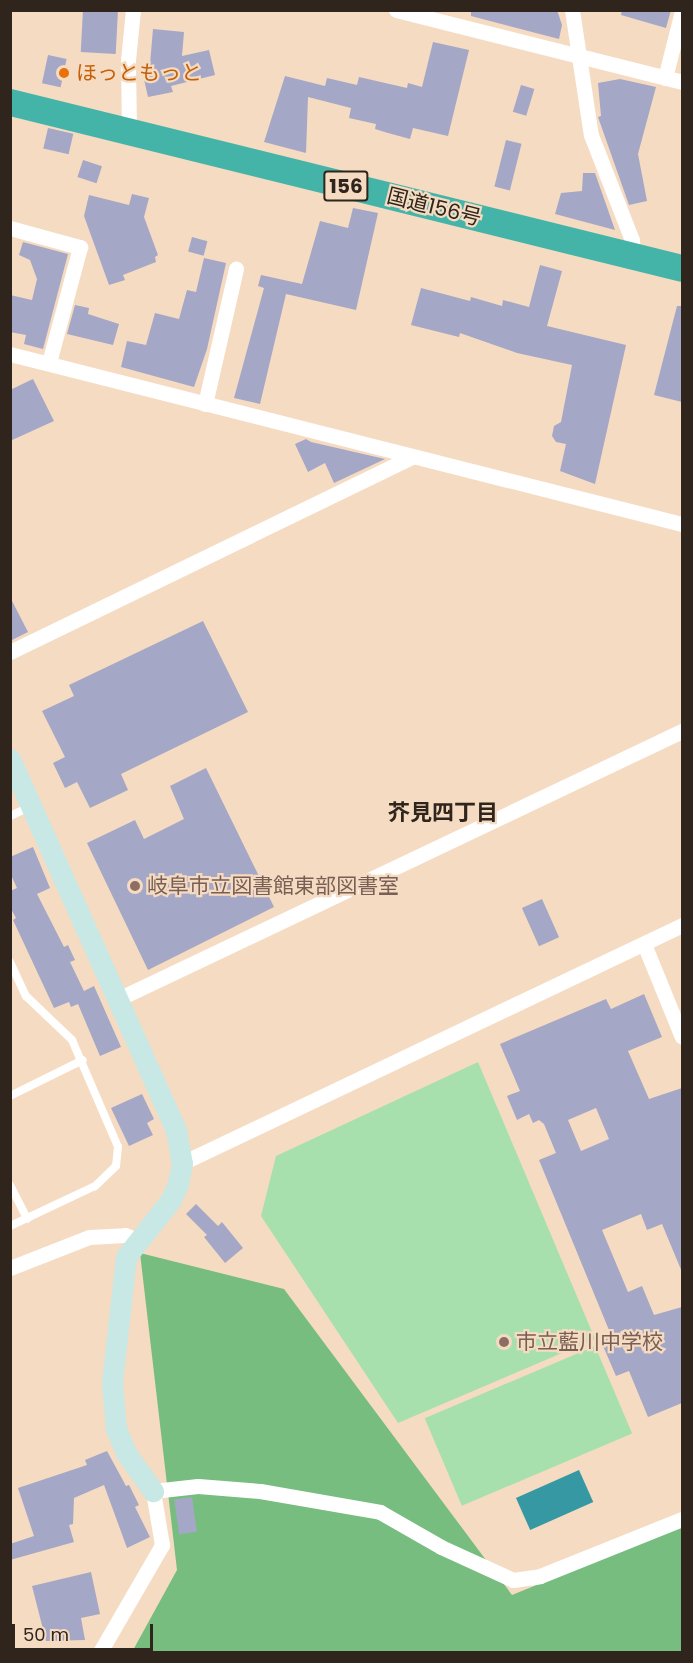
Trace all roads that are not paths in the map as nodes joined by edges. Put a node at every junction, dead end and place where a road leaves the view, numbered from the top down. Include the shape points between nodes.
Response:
1 (133, 10) edge
2 (396, 10) edge
3 (572, 10) edge
4 (682, 11) edge
5 (579, 56) junction
6 (665, 78) junction
7 (682, 82) edge
8 (10, 102) edge
9 (129, 132) junction
10 (10, 228) edge
11 (633, 256) junction
12 (682, 268) edge
13 (236, 269) dead end
14 (10, 354) edge
15 (49, 363) junction
16 (205, 404) junction
17 (411, 457) junction
18 (682, 524) edge
19 (10, 652) edge
20 (682, 731) edge
21 (10, 759) edge
22 (32, 806) junction
23 (10, 816) edge
24 (682, 925) edge
25 (644, 944) junction
26 (10, 962) edge
27 (118, 999) junction
28 (682, 1037) edge
29 (83, 1060) junction
30 (10, 1096) edge
31 (182, 1162) junction
32 (10, 1185) edge
33 (27, 1219) junction
34 (10, 1226) edge
35 (138, 1240) junction
36 (10, 1268) edge
37 (153, 1491) junction
38 (682, 1519) edge
39 (100, 1653) edge

1 - 9 street via 128,60
2 - 5 street
3 - 5 street
4 - 6 street
5 - 6 street
5 - 11 street via 591,135 632,240
6 - 7 street
8 - 9 highway, 国道156号 / 156
9 - 11 highway, 国道156号 / 156
10 - 15 street via 80,247
11 - 12 highway, 国道156号 / 156
13 - 16 street
14 - 15 street
15 - 16 street
16 - 17 street
17 - 18 street
17 - 19 street
20 - 27 street
21 - 22 street
22 - 23 lane
22 - 27 street
24 - 25 street
25 - 28 street
25 - 31 street
26 - 29 lane via 26,996 72,1040
27 - 31 street via 176,1130
29 - 30 lane
29 - 33 lane via 116,1135 116,1166 95,1186
31 - 35 street via 170,1202
32 - 33 lane
33 - 34 lane
35 - 36 street via 125,1235 89,1237
35 - 37 street via 126,1257 122,1277 112,1382 116,1429 126,1453
37 - 38 street via 198,1486 260,1491 380,1512 441,1547 513,1580 540,1576
37 - 39 street via 162,1545

